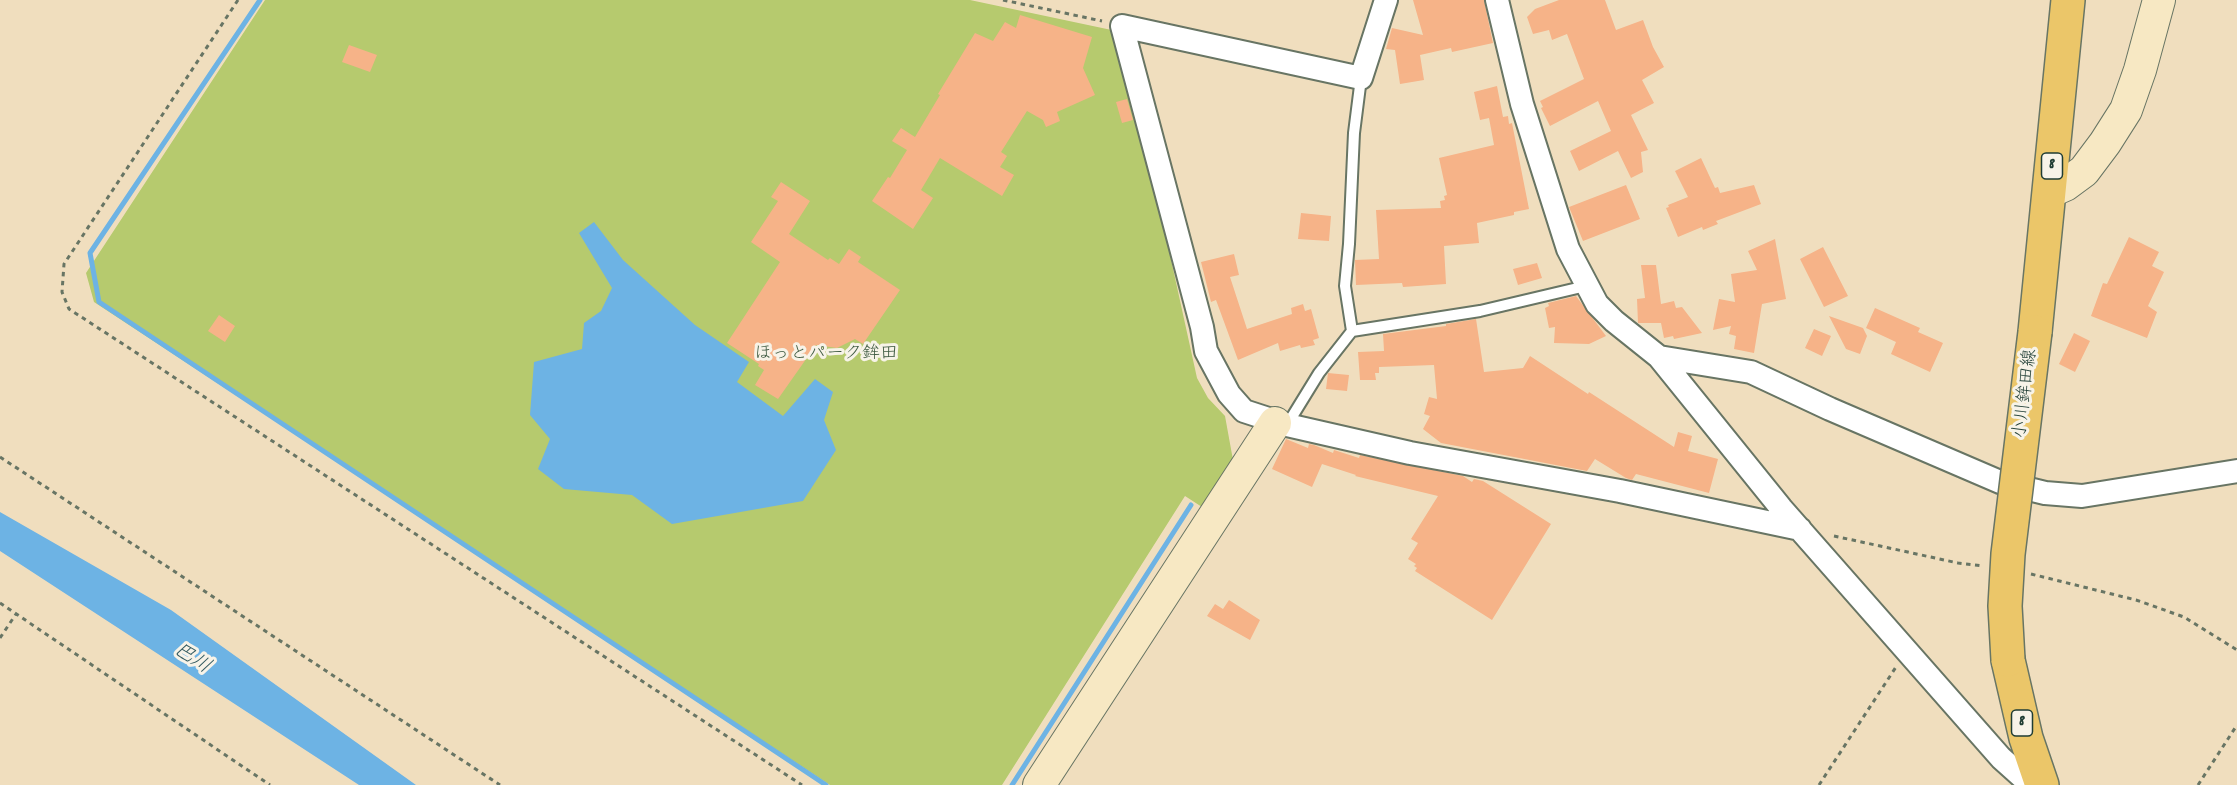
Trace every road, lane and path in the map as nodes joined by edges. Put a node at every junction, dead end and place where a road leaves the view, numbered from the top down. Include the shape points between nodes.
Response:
1 (238, 0) edge
2 (1003, 0) edge
3 (1386, 0) edge
4 (1497, 0) edge
5 (2068, 0) edge
6 (2159, 0) edge
7 (1122, 26) junction
8 (1361, 78) junction
9 (2049, 192) junction
10 (1586, 286) junction
11 (1352, 331) junction
12 (1659, 357) junction
13 (1281, 424) junction
14 (0, 457) edge
15 (2237, 471) edge
16 (1800, 529) junction
17 (0, 603) edge
18 (16, 614) junction
19 (0, 638) edge
20 (1906, 650) junction
21 (2237, 725) edge
22 (270, 785) edge
23 (500, 785) edge
24 (802, 785) edge
25 (1039, 785) edge
26 (1819, 785) edge
27 (2031, 785) edge
28 (2042, 785) edge
29 (2198, 785) edge

1 - 24 path via 64,264 62,292 69,309
2 - 7 path
3 - 8 street
4 - 10 street via 1534,146 1568,249
5 - 9 main road, 小川鉾田線 / 8
6 - 9 street via 2126,110 2084,171
7 - 8 street
7 - 13 street via 1206,351 1229,394 1244,411
8 - 11 lane via 1345,286
9 - 28 main road, 小川鉾田線 / 8, bridge via 2005,606 2008,660 2026,738
10 - 11 lane via 1480,311
10 - 12 street via 1614,321
11 - 13 lane
12 - 15 street via 1751,372 2001,482 2044,493 2082,496
12 - 16 street
13 - 16 street
13 - 25 street
14 - 23 path
16 - 20 street
17 - 18 path
18 - 19 path
18 - 22 path
20 - 26 path
20 - 27 street via 2001,758
21 - 29 path

